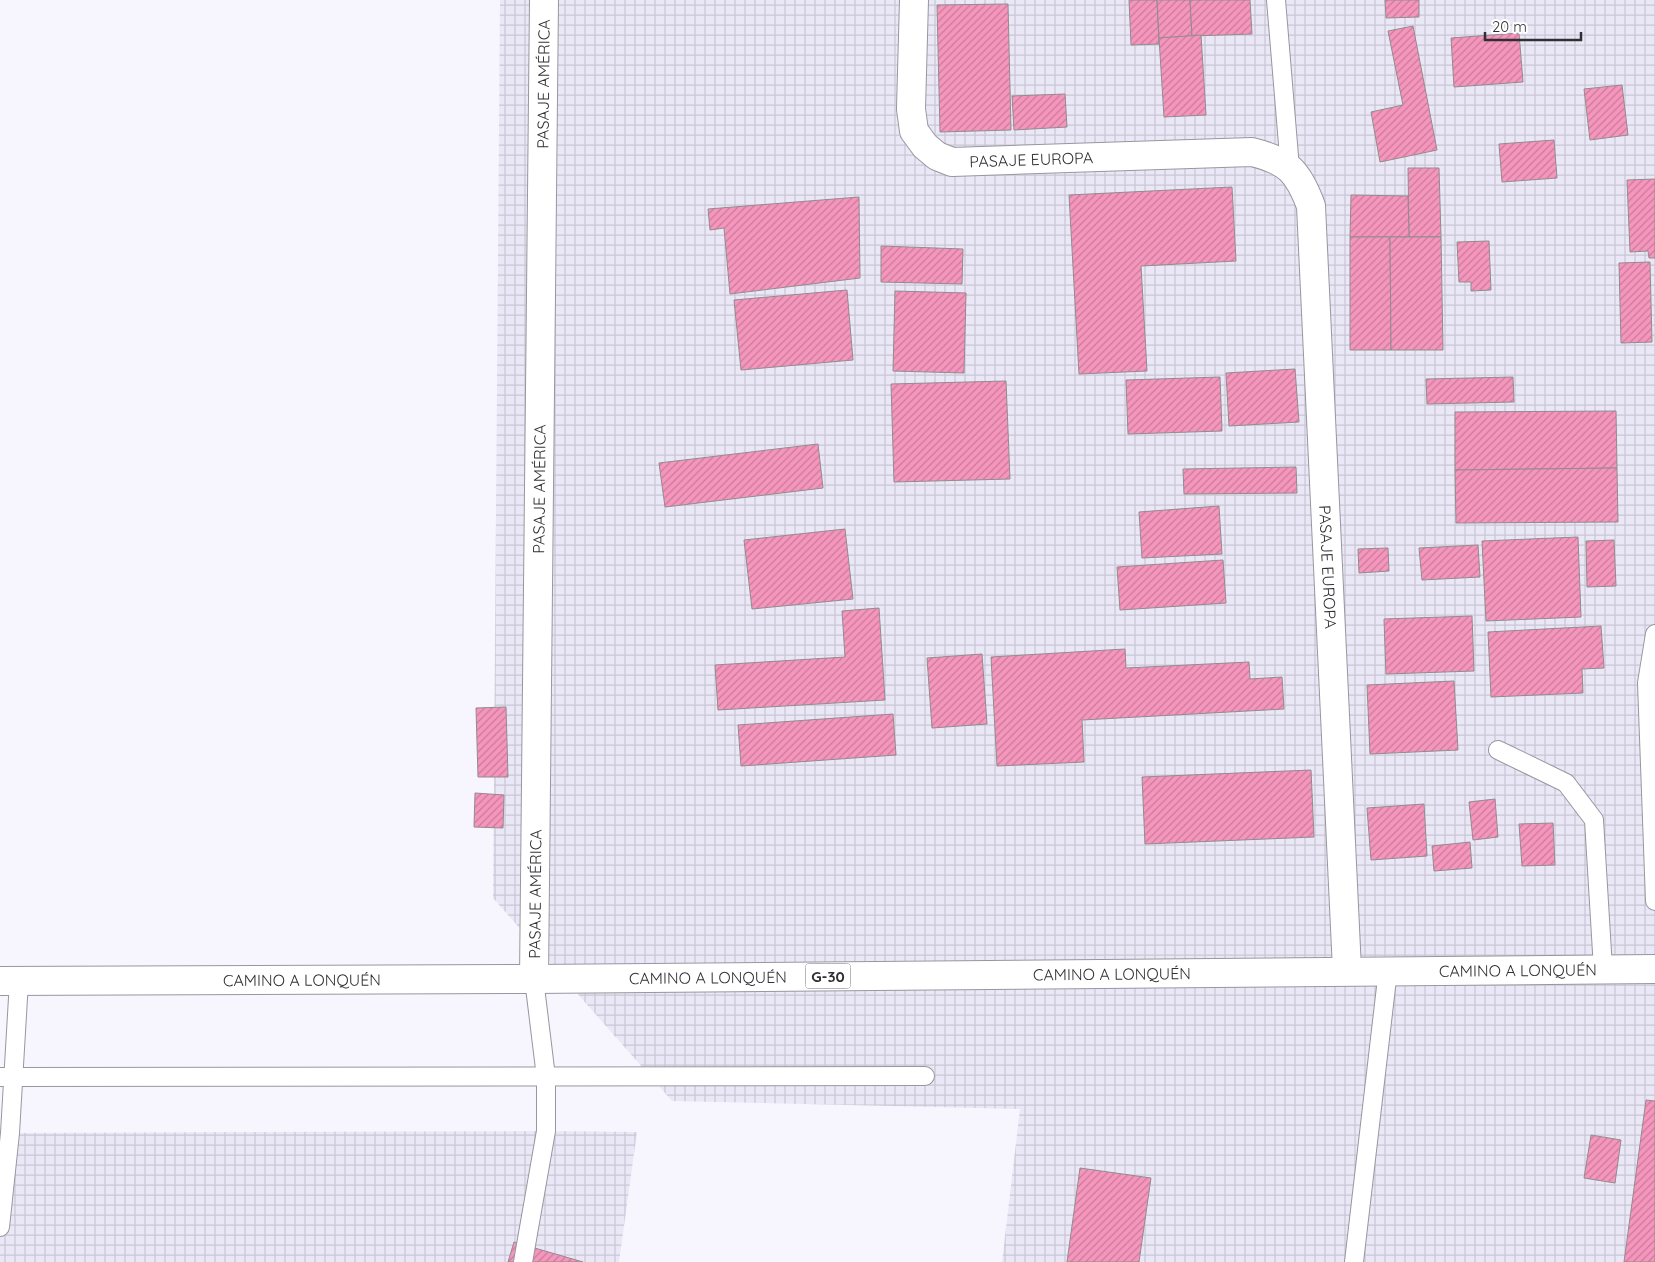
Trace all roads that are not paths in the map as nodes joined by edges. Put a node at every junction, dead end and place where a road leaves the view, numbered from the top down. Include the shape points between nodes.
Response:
1 (544, 0) edge
2 (914, 0) edge
3 (1276, 0) edge
4 (1290, 168) junction
5 (1655, 634) edge
6 (1498, 750) dead end
7 (1655, 901) edge
8 (1603, 969) junction
9 (1655, 969) edge
10 (1347, 970) junction
11 (1388, 970) junction
12 (534, 979) junction
13 (10, 981) edge
14 (7, 1076) edge
15 (925, 1076) dead end
16 (546, 1077) junction
17 (0, 1226) edge
18 (523, 1262) edge
19 (1354, 1262) edge

1 - 12 street, PASAJE AMÉRICA
2 - 4 street, PASAJE EUROPA via 911,109 914,131 936,156 952,162 1252,152 1272,157
3 - 4 lane
4 - 10 street, PASAJE EUROPA via 1303,185 1311,206
5 - 7 lane via 1647,683
6 - 8 lane via 1566,783 1594,820
8 - 9 street, CAMINO A LONQUÉN / G-30
8 - 11 street, CAMINO A LONQUÉN / G-30
10 - 11 street, CAMINO A LONQUÉN / G-30
10 - 12 street, CAMINO A LONQUÉN / G-30
11 - 19 lane
12 - 13 street, CAMINO A LONQUÉN / G-30
12 - 16 lane
13 - 14 lane
14 - 16 lane
14 - 17 lane via 10,1133
15 - 16 lane
16 - 18 lane via 546,1132

